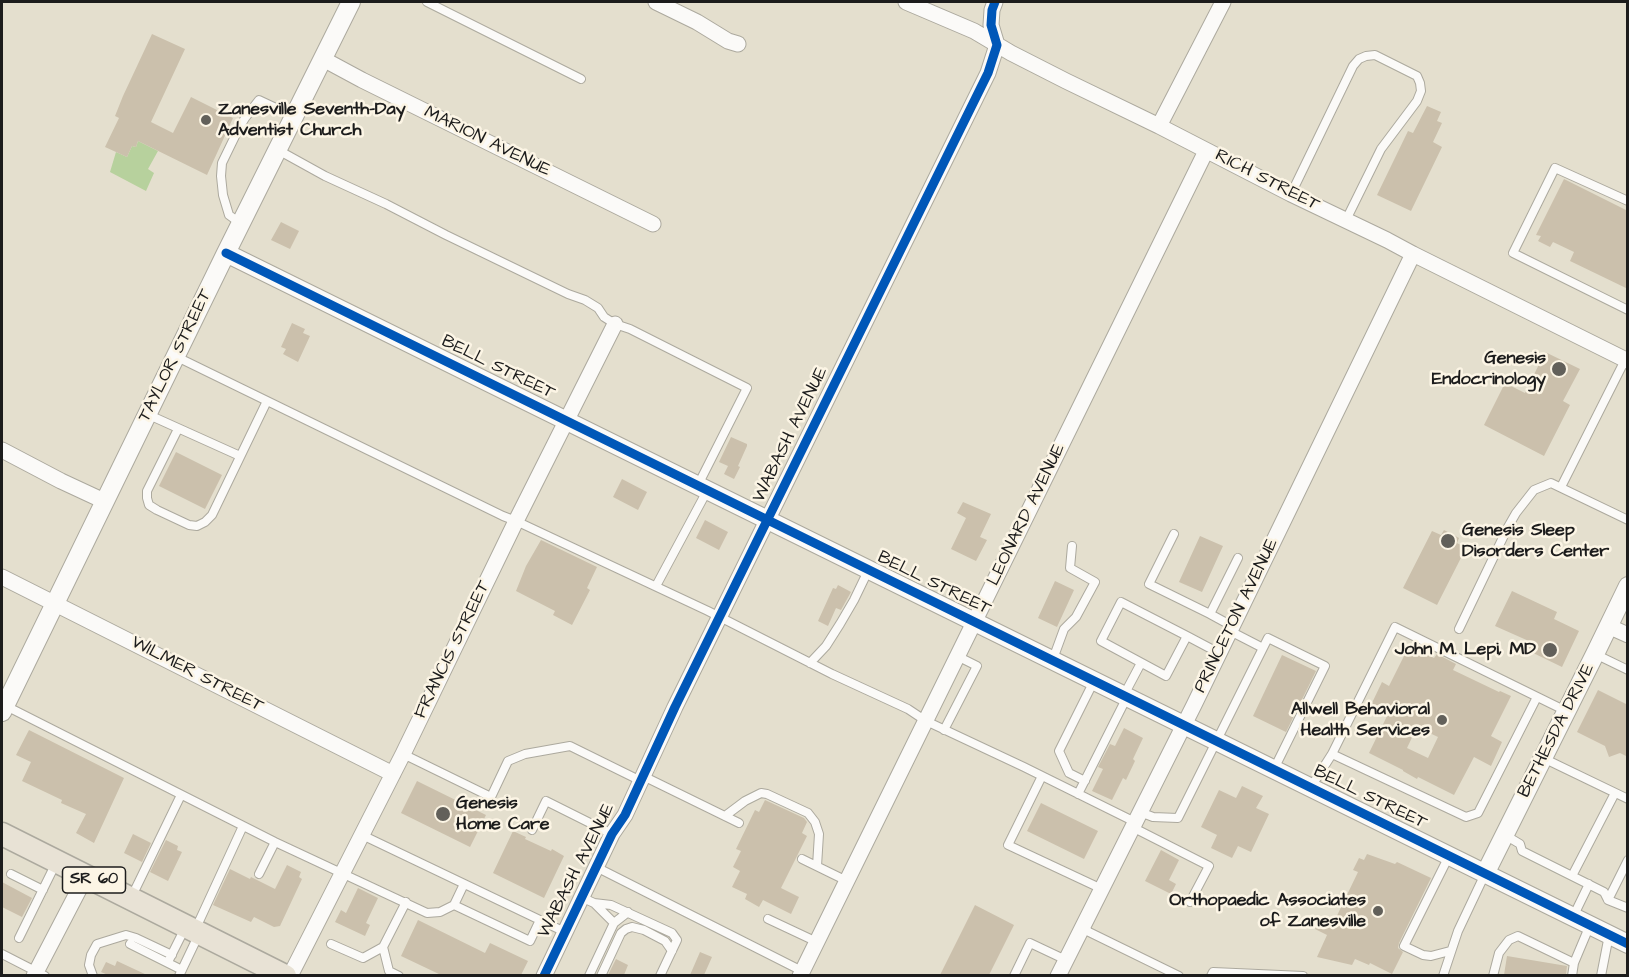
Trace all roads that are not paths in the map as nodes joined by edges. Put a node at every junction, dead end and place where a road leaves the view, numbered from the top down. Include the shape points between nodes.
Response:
1 (351, 2) edge
2 (427, 2) edge
3 (656, 2) edge
4 (906, 2) edge
5 (995, 2) edge
6 (1223, 2) edge
7 (738, 44) dead end
8 (997, 45) junction
9 (322, 59) junction
10 (581, 79) dead end
11 (294, 117) junction
12 (1159, 126) junction
13 (278, 150) junction
14 (1206, 151) junction
15 (1291, 194) junction
16 (1628, 201) edge
17 (1346, 220) junction
18 (241, 224) junction
19 (653, 224) dead end
20 (226, 253) junction
21 (1413, 254) junction
22 (1628, 310) edge
23 (615, 324) junction
24 (176, 357) junction
25 (1626, 361) edge
26 (267, 401) junction
27 (147, 414) junction
28 (567, 420) junction
29 (177, 429) junction
30 (2, 450) edge
31 (240, 456) junction
32 (1561, 487) junction
33 (703, 488) junction
34 (104, 501) junction
35 (768, 520) junction
36 (1628, 520) edge
37 (516, 521) junction
38 (1174, 534) dead end
39 (1072, 546) dead end
40 (1238, 558) dead end
41 (868, 569) junction
42 (2, 577) edge
43 (656, 586) junction
44 (1628, 586) edge
45 (54, 603) junction
46 (1210, 614) junction
47 (720, 617) junction
48 (975, 622) junction
49 (1608, 626) junction
50 (1231, 628) junction
51 (1460, 629) dead end
52 (1628, 635) edge
53 (1187, 636) junction
54 (1263, 648) junction
55 (1220, 653) junction
56 (1596, 654) junction
57 (957, 656) junction
58 (1052, 660) junction
59 (810, 663) junction
60 (1141, 663) junction
61 (1628, 670) edge
62 (1094, 681) junction
63 (1125, 696) junction
64 (1537, 698) junction
65 (2, 707) edge
66 (1566, 711) junction
67 (926, 721) junction
68 (1184, 725) junction
69 (944, 730) junction
70 (1217, 741) junction
71 (403, 754) junction
72 (1332, 754) junction
73 (1543, 758) junction
74 (1274, 769) junction
75 (393, 774) junction
76 (1042, 776) junction
77 (642, 779) junction
78 (1085, 781) junction
79 (1311, 788) junction
80 (1615, 793) junction
81 (1078, 794) junction
82 (182, 795) junction
83 (1628, 799) edge
84 (725, 816) junction
85 (1136, 820) junction
86 (740, 823) dead end
87 (243, 826) junction
88 (532, 830) dead end
89 (2, 834) edge
90 (612, 834) junction
91 (362, 835) junction
92 (1505, 835) junction
93 (275, 842) junction
94 (1449, 856) junction
95 (802, 859) dead end
96 (1628, 860) edge
97 (57, 861) junction
98 (817, 866) junction
99 (596, 867) junction
100 (1625, 873) edge
101 (11, 874) dead end
102 (259, 874) dead end
103 (342, 874) junction
104 (1485, 874) junction
105 (86, 876) junction
106 (1572, 876) junction
107 (847, 881) junction
108 (464, 884) junction
109 (1589, 884) junction
110 (1102, 889) junction
111 (43, 890) junction
112 (130, 898) junction
113 (587, 900) junction
114 (1608, 900) junction
115 (406, 902) junction
116 (1190, 902) dead end
117 (454, 905) junction
118 (1628, 908) edge
119 (628, 912) junction
120 (1573, 917) junction
121 (768, 919) dead end
122 (540, 920) junction
123 (614, 923) junction
124 (1590, 925) junction
125 (1082, 927) junction
126 (194, 930) junction
127 (565, 932) junction
128 (1609, 935) junction
129 (19, 938) dead end
130 (817, 942) junction
131 (130, 944) dead end
132 (331, 944) dead end
133 (1628, 944) edge
134 (383, 947) junction
135 (672, 951) junction
136 (1450, 951) junction
137 (2, 954) edge
138 (170, 959) junction
139 (1066, 960) junction
140 (1574, 963) junction
141 (181, 973) edge
142 (388, 973) edge
143 (801, 973) edge
144 (1169, 973) edge
145 (38, 974) edge
146 (279, 974) edge
147 (93, 975) edge
148 (399, 975) edge
149 (544, 975) edge
150 (589, 975) edge
151 (601, 975) edge
152 (660, 975) edge
153 (1014, 975) edge
154 (1058, 975) edge
155 (1179, 975) edge
156 (1211, 975) edge
157 (1303, 975) edge
158 (1443, 975) edge
159 (1492, 975) edge
160 (1572, 975) edge
161 (1601, 975) edge

1 - 9 street, TAYLOR STREET
2 - 10 lane
3 - 7 street
4 - 8 street, RICH STREET
5 - 8 street, WABASH AVENUE via 991,25
6 - 12 street
8 - 12 street, RICH STREET
8 - 35 street, WABASH AVENUE via 988,73
9 - 11 street, TAYLOR STREET
9 - 19 street, MARION AVENUE
11 - 13 street, TAYLOR STREET
11 - 18 lane via 260,100 238,130 222,163 221,176 229,215
12 - 14 street, RICH STREET
13 - 18 street, TAYLOR STREET
13 - 23 lane via 585,300
14 - 15 street, RICH STREET
14 - 48 street, LEONARD AVENUE
15 - 17 street, RICH STREET
15 - 17 lane via 1353,66 1359,59 1375,55 1417,76 1421,92 1381,149
16 - 22 lane via 1555,168 1514,253
17 - 21 street, RICH STREET
18 - 20 street, TAYLOR STREET
20 - 24 street, TAYLOR STREET
20 - 28 street, BELL STREET
21 - 25 street, RICH STREET
21 - 50 street, PRINCETON AVENUE
23 - 28 street, FRANCIS STREET
23 - 33 lane via 747,388
24 - 26 lane
24 - 27 street, TAYLOR STREET
25 - 32 lane
26 - 31 lane
26 - 37 lane
27 - 29 lane
27 - 34 street, TAYLOR STREET
28 - 33 street, BELL STREET
28 - 37 street, FRANCIS STREET
29 - 31 lane
29 - 31 lane via 147,498 149,505 189,525 197,526 212,515
30 - 34 street
32 - 36 lane
32 - 51 lane via 1551,483 1534,490 1516,513
33 - 35 street, BELL STREET
33 - 43 lane
34 - 45 street, TAYLOR STREET
35 - 41 street, BELL STREET
35 - 47 street, WABASH AVENUE
37 - 43 lane
37 - 71 street, FRANCIS STREET
38 - 46 lane via 1149,584
39 - 58 lane via 1070,568 1095,582 1077,617 1064,629
40 - 46 lane
41 - 48 street, BELL STREET
41 - 59 lane via 826,646
42 - 45 street, WILMER STREET
43 - 47 lane
44 - 49 street, BETHESDA DRIVE
45 - 65 street, TAYLOR STREET
45 - 75 street, WILMER STREET
46 - 50 lane
47 - 59 lane
47 - 77 street, WABASH AVENUE
48 - 57 street, LEONARD AVENUE
48 - 58 street, BELL STREET
49 - 52 street
49 - 56 street, BETHESDA DRIVE
50 - 54 lane
50 - 55 street, PRINCETON AVENUE
53 - 55 lane
53 - 60 lane via 1166,676
53 - 60 lane via 1121,602 1101,641
54 - 70 lane
54 - 74 lane via 1268,638 1325,666
55 - 68 street, PRINCETON AVENUE
56 - 61 lane
56 - 66 street, BETHESDA DRIVE
57 - 67 street, LEONARD AVENUE
57 - 69 lane via 977,666
58 - 62 street, BELL STREET
59 - 67 lane
60 - 63 lane
62 - 63 street, BELL STREET
62 - 78 lane via 1059,751 1069,773
63 - 68 street, BELL STREET
63 - 78 lane
64 - 66 lane
64 - 72 lane via 1478,813 1466,817
64 - 72 lane via 1395,627
65 - 82 lane
66 - 73 street, BETHESDA DRIVE
67 - 69 lane
67 - 107 street, LEONARD AVENUE
68 - 70 street, BELL STREET
68 - 85 street, PRINCETON AVENUE
69 - 76 lane
70 - 74 street, BELL STREET
70 - 85 lane via 1178,819
71 - 75 street, FRANCIS STREET
71 - 77 lane via 491,797 508,761 570,746
72 - 79 lane
73 - 80 lane
73 - 92 street, BETHESDA DRIVE
74 - 79 street, BELL STREET
75 - 91 street, FRANCIS STREET
76 - 81 lane
76 - 110 lane via 1008,845
77 - 84 lane
77 - 90 street, WABASH AVENUE
78 - 81 lane
79 - 94 street, BELL STREET
80 - 83 lane
80 - 106 lane
81 - 85 lane
82 - 87 lane
82 - 112 lane
84 - 86 lane
84 - 98 lane via 761,793 808,813 819,834
85 - 110 street, PRINCETON AVENUE
85 - 116 lane via 1209,866
87 - 93 lane
87 - 126 lane
88 - 90 lane via 546,801
89 - 97 main road, SR 60
90 - 99 street, WABASH AVENUE
91 - 103 street, FRANCIS STREET
91 - 108 lane
92 - 104 street, BETHESDA DRIVE
92 - 106 lane via 1520,844 1522,851
93 - 102 lane
93 - 103 lane
94 - 104 street, BELL STREET
94 - 136 lane via 1404,946 1431,956
95 - 98 lane
96 - 100 lane
97 - 105 main road, SR 60
97 - 111 lane
98 - 107 lane
99 - 113 street, WABASH AVENUE
99 - 143 lane
100 - 114 lane
101 - 111 lane
103 - 115 lane
103 - 146 street, FRANCIS STREET
104 - 120 street, BELL STREET
104 - 136 lane
105 - 112 main road, SR 60
105 - 145 street
106 - 109 lane
107 - 130 street, LEONARD AVENUE
108 - 117 lane
108 - 122 lane
109 - 114 lane via 1604,892
109 - 120 lane
110 - 125 street, PRINCETON AVENUE
111 - 129 lane
112 - 126 main road, SR 60
113 - 119 lane
113 - 123 lane
113 - 127 street, WABASH AVENUE
114 - 118 lane
115 - 117 lane via 427,913
115 - 134 lane
117 - 122 lane via 530,941
119 - 123 lane
119 - 135 lane via 672,933 677,940
120 - 124 street, BELL STREET
121 - 130 lane
122 - 127 lane
123 - 150 lane
124 - 128 street, BELL STREET
124 - 140 lane
125 - 139 street, PRINCETON AVENUE
125 - 144 lane
126 - 138 lane
126 - 141 lane
126 - 146 main road, SR 60
127 - 149 street, WABASH AVENUE
128 - 133 street, BELL STREET
128 - 161 lane
130 - 143 street, LEONARD AVENUE
131 - 138 lane
132 - 134 lane via 363,958
134 - 142 lane
135 - 151 lane via 665,941 644,930 626,929
135 - 152 lane
136 - 158 lane
137 - 145 lane
138 - 141 lane
138 - 147 lane via 126,935 97,944 89,965
139 - 153 lane via 1030,943
139 - 154 street, PRINCETON AVENUE
140 - 159 lane via 1518,936 1509,940 1499,953
140 - 160 lane
142 - 148 lane
144 - 155 lane
156 - 157 lane

